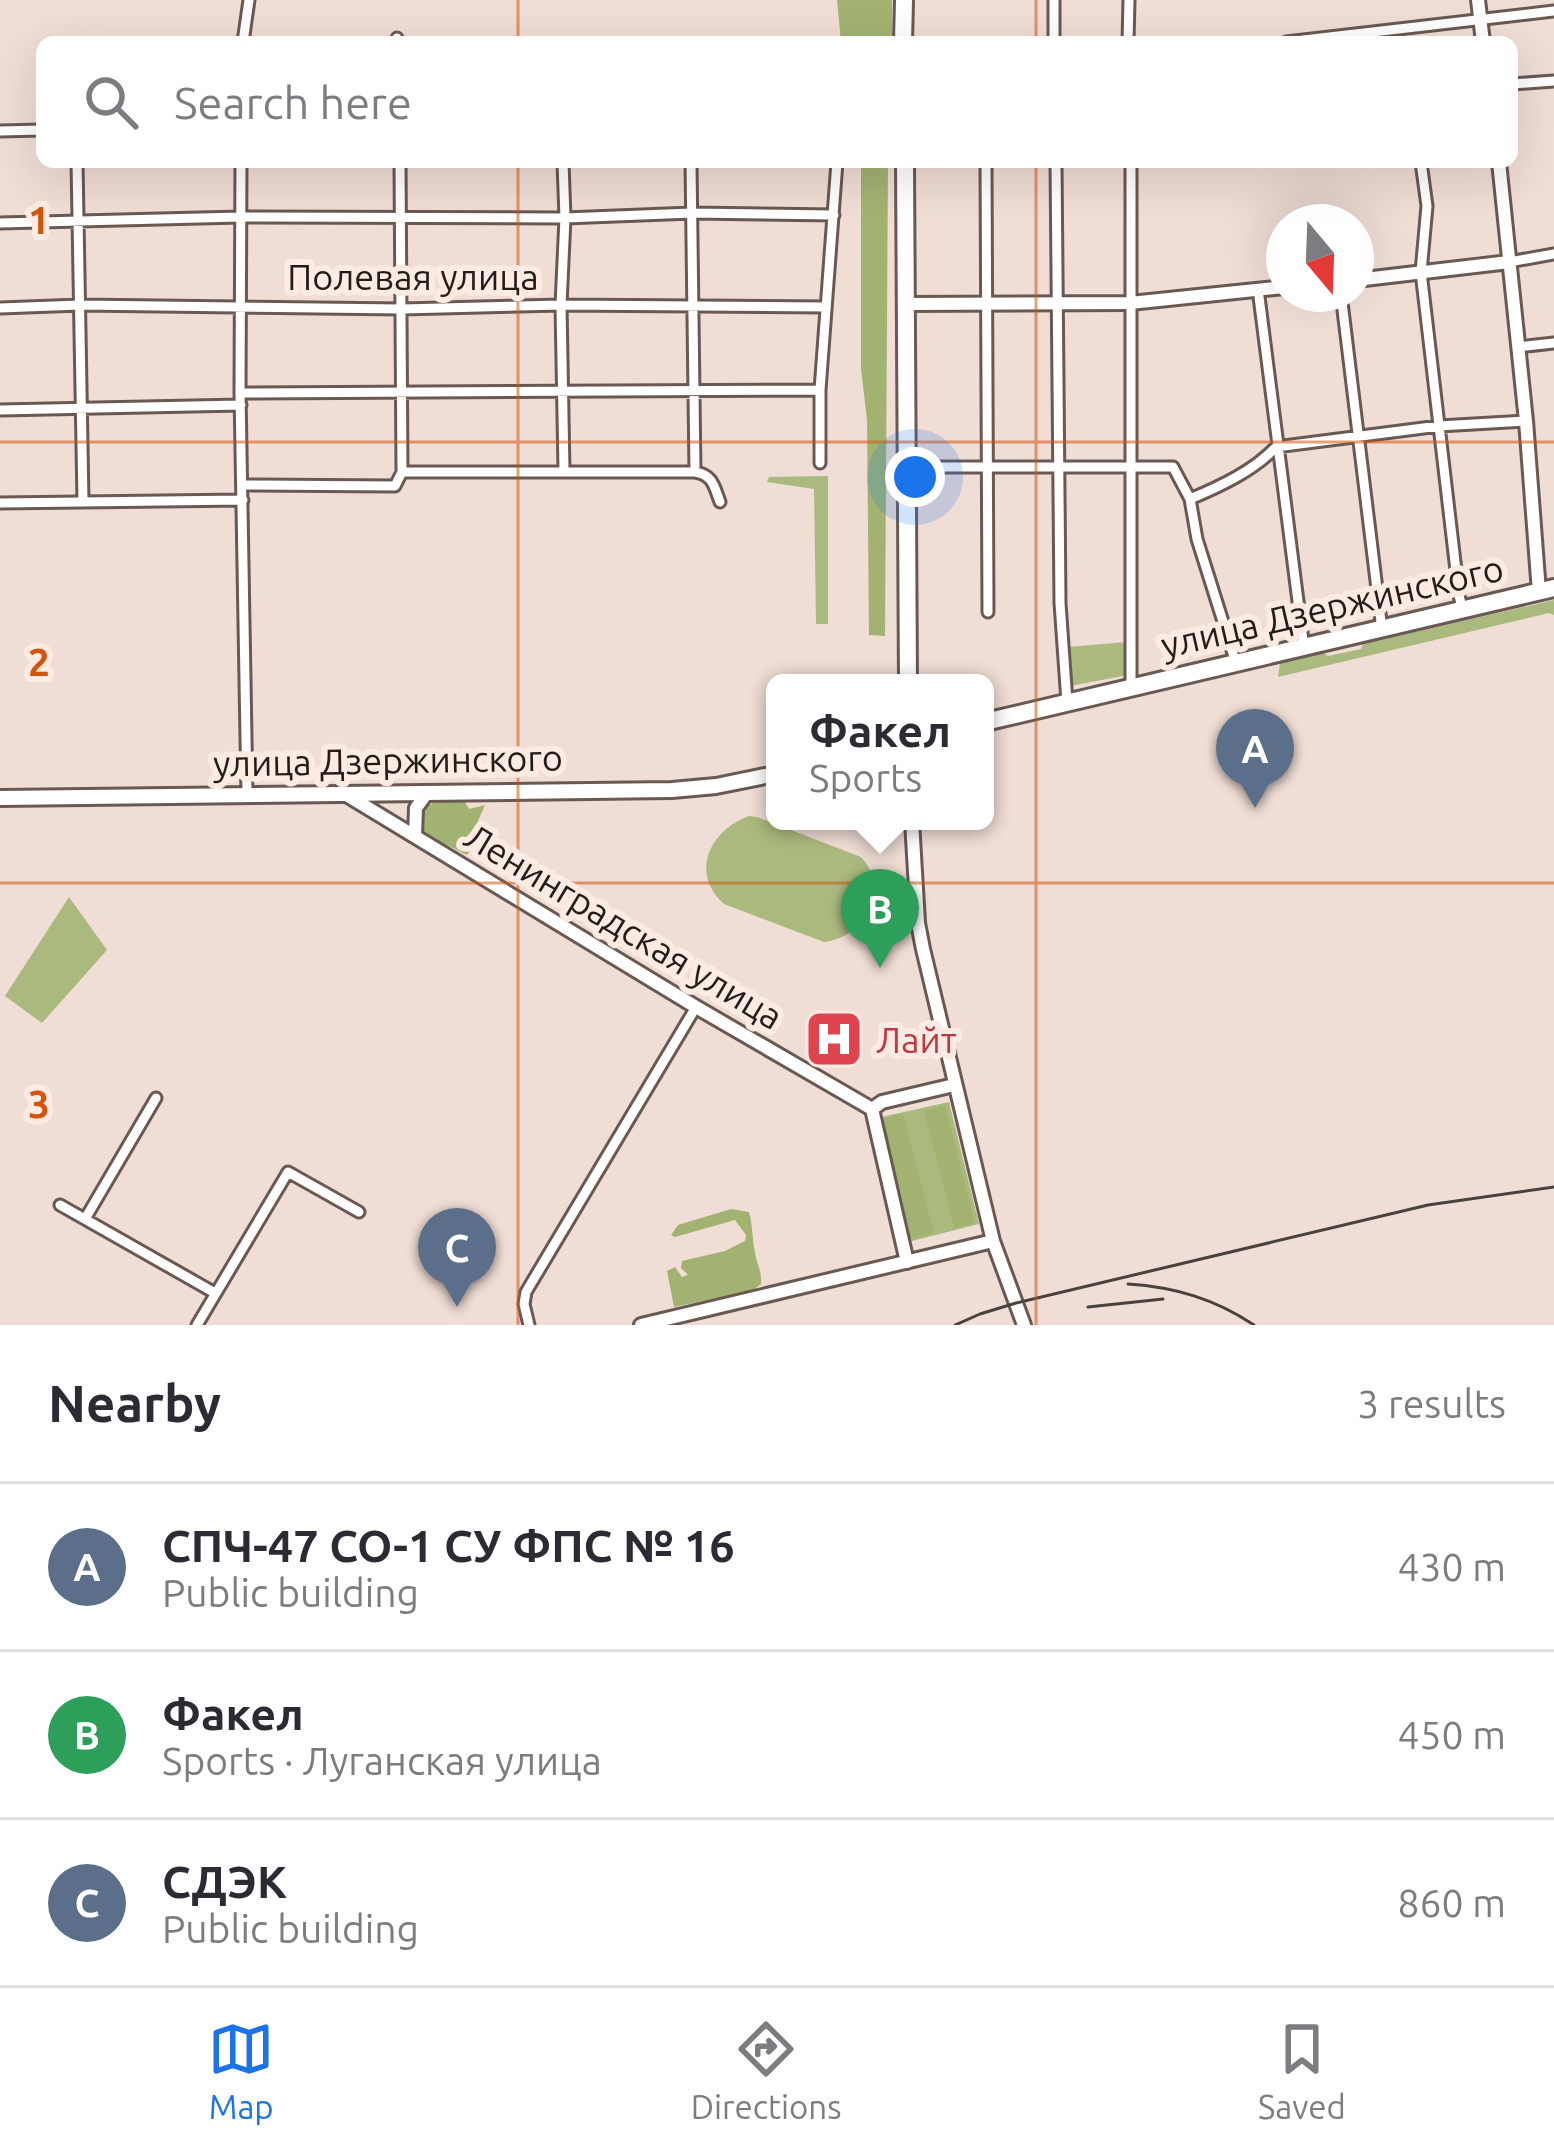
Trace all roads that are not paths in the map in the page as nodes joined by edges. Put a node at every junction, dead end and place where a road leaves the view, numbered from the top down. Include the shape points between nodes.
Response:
1 (249, 0) edge
2 (904, 0) edge
3 (1054, 0) edge
4 (1129, 0) edge
5 (1478, 0) edge
6 (1554, 11) edge
7 (1481, 19) junction
8 (245, 36) edge
9 (904, 36) edge
10 (1054, 36) edge
11 (1128, 36) edge
12 (1337, 36) edge
13 (1482, 36) edge
14 (1554, 81) edge
15 (1518, 84) edge
16 (36, 130) edge
17 (0, 131) edge
18 (77, 168) edge
19 (241, 168) edge
20 (400, 168) edge
21 (563, 168) edge
22 (691, 168) edge
23 (838, 168) edge
24 (905, 168) edge
25 (986, 168) edge
26 (1056, 168) edge
27 (1131, 168) edge
28 (1422, 168) edge
29 (1500, 168) edge
30 (692, 213) junction
31 (834, 215) junction
32 (240, 218) junction
33 (565, 218) junction
34 (400, 219) junction
35 (80, 220) junction
36 (0, 223) edge
37 (1554, 254) edge
38 (1509, 262) junction
39 (1421, 272) junction
40 (1374, 278) edge
41 (1266, 288) edge
42 (1258, 289) junction
43 (1130, 303) junction
44 (80, 304) junction
45 (561, 304) junction
46 (906, 304) junction
47 (1058, 304) junction
48 (695, 305) junction
49 (985, 305) junction
50 (240, 306) junction
51 (826, 307) junction
52 (0, 308) edge
53 (402, 309) junction
54 (1343, 312) edge
55 (1554, 343) edge
56 (1517, 347) junction
57 (820, 390) junction
58 (563, 391) junction
59 (693, 391) junction
60 (400, 393) junction
61 (240, 399) junction
62 (0, 410) edge
63 (80, 410) junction
64 (1526, 421) junction
65 (1438, 426) junction
66 (1357, 435) junction
67 (1276, 447) junction
68 (820, 463) dead end
69 (1059, 466) junction
70 (1132, 466) junction
71 (907, 467) junction
72 (987, 467) junction
73 (564, 471) junction
74 (403, 472) junction
75 (695, 472) junction
76 (243, 485) junction
77 (243, 500) junction
78 (1190, 500) junction
79 (83, 502) junction
80 (720, 502) dead end
81 (0, 503) edge
82 (1546, 590) edge
83 (1463, 610) junction
84 (988, 612) dead end
85 (1382, 630) junction
86 (1304, 648) junction
87 (1236, 663) junction
88 (908, 674) edge
89 (1131, 686) junction
90 (1067, 702) junction
91 (994, 720) edge
92 (766, 776) edge
93 (427, 793) junction
94 (345, 794) junction
95 (247, 796) junction
96 (0, 798) edge
97 (913, 830) edge
98 (415, 836) junction
99 (695, 1007) junction
100 (953, 1085) junction
101 (155, 1098) dead end
102 (872, 1109) junction
103 (60, 1205) dead end
104 (359, 1212) dead end
105 (85, 1220) junction
106 (993, 1240) junction
107 (907, 1262) junction
108 (215, 1293) junction
109 (197, 1325) edge
110 (529, 1325) edge
111 (641, 1325) edge
112 (1024, 1325) edge

1 - 8 street
2 - 9 highway
3 - 10 street
4 - 11 street
5 - 7 street
6 - 7 street
7 - 12 street
7 - 13 street
14 - 15 street
16 - 17 street
18 - 35 street
19 - 32 street
20 - 34 street
21 - 33 street
22 - 30 street
23 - 31 street
24 - 46 highway
25 - 49 street
26 - 47 street
27 - 43 street
28 - 39 street
29 - 38 street
30 - 31 street
30 - 33 street
30 - 48 street
31 - 51 street
32 - 34 street
32 - 35 street
32 - 50 street
33 - 34 street
33 - 45 street
34 - 53 street
35 - 36 street
35 - 44 street
37 - 38 street
38 - 39 street
38 - 56 street
39 - 40 street
39 - 65 street
41 - 42 street
42 - 43 street
42 - 67 street
43 - 47 street
43 - 70 street
44 - 50 street, Полевая улица
44 - 52 street, Полевая улица
44 - 63 street
45 - 48 street, Полевая улица
45 - 53 street, Полевая улица
45 - 58 street
46 - 49 street
46 - 71 highway
47 - 49 street
47 - 69 street
48 - 51 street, Полевая улица
48 - 59 street
49 - 72 street
50 - 53 street, Полевая улица
50 - 61 street
51 - 57 street
53 - 60 street
54 - 66 street
55 - 56 street
56 - 64 street
57 - 59 street
57 - 68 street
58 - 59 street
58 - 60 street
58 - 73 street
59 - 75 street
60 - 61 street
60 - 74 street
61 - 63 street
61 - 76 street
62 - 63 street
63 - 79 street
64 - 65 street
64 - 82 street
65 - 66 street
65 - 83 street
66 - 67 street
66 - 85 street
67 - 78 street
67 - 86 street
69 - 70 street
69 - 72 street
69 - 90 street
70 - 78 street via 1173,467
70 - 89 street
71 - 72 street
71 - 88 highway
72 - 84 street
73 - 74 street
73 - 75 street
74 - 76 street via 395,486
75 - 80 street via 712,479
76 - 77 street
77 - 79 street
77 - 95 street
78 - 87 street
79 - 81 street
82 - 83 highway, улица Дзержинского
83 - 85 highway, улица Дзержинского
85 - 86 highway, улица Дзержинского
86 - 87 highway, улица Дзержинского
87 - 89 highway, улица Дзержинского
89 - 90 highway, улица Дзержинского
90 - 91 highway, улица Дзержинского
92 - 93 main road, улица Дзержинского via 695,789
93 - 94 main road, улица Дзержинского
93 - 98 street via 416,808
94 - 95 main road, улица Дзержинского
94 - 98 street, Ленинградская улица
95 - 96 main road, улица Дзержинского
97 - 100 street via 918,923
98 - 99 street, Ленинградская улица
99 - 102 street, Ленинградская улица
99 - 110 street via 526,1292
100 - 102 street
100 - 106 street
101 - 105 street
102 - 107 street
103 - 105 street
104 - 108 street via 288,1172
105 - 108 street
106 - 107 street
106 - 112 street
107 - 111 street
108 - 109 street

